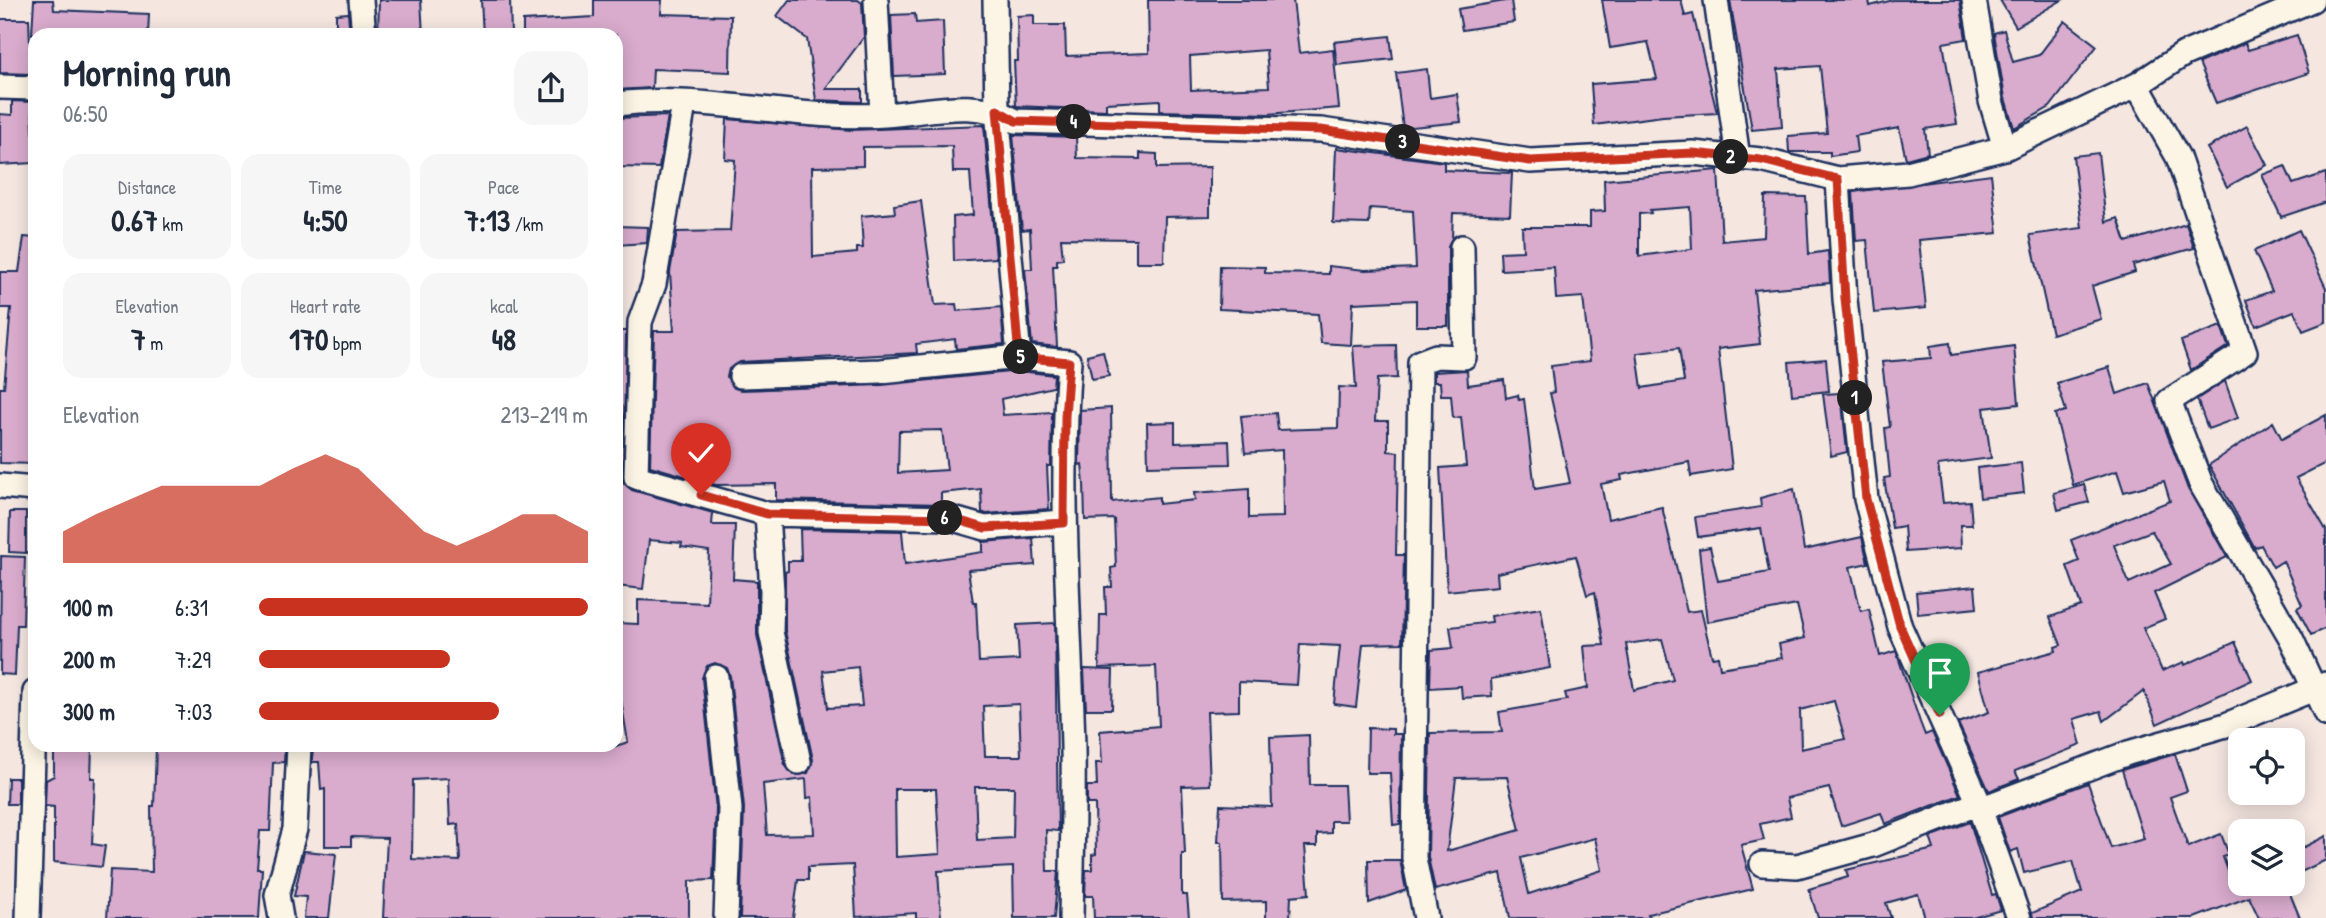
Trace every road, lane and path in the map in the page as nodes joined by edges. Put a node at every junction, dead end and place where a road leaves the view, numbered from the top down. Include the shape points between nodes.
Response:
1 (362, 0) edge
2 (876, 0) edge
3 (995, 0) edge
4 (1716, 0) edge
5 (1974, 0) edge
6 (2312, 0) edge
7 (364, 28) edge
8 (2137, 85) junction
9 (0, 88) edge
10 (28, 88) edge
11 (623, 103) edge
12 (684, 104) junction
13 (997, 110) junction
14 (882, 116) junction
15 (2004, 148) junction
16 (1738, 158) junction
17 (1838, 179) junction
18 (1462, 247) dead end
19 (1019, 357) junction
20 (741, 376) dead end
21 (0, 486) edge
22 (28, 488) edge
23 (767, 514) junction
24 (1064, 523) junction
25 (716, 677) dead end
26 (2320, 687) edge
27 (2326, 714) edge
28 (33, 752) edge
29 (299, 752) edge
30 (799, 762) dead end
31 (1979, 806) junction
32 (1762, 863) dead end
33 (28, 918) edge
34 (281, 918) edge
35 (726, 918) edge
36 (1071, 918) edge
37 (1426, 918) edge
38 (2019, 918) edge

1 - 7 street
2 - 14 street
3 - 13 street
4 - 16 street
5 - 15 street
6 - 8 street via 2184,54
8 - 15 street
8 - 26 street via 2178,157 2245,352 2169,401 2201,484
9 - 10 street
11 - 12 street
12 - 14 street
12 - 23 street via 654,284 640,322 636,477
13 - 14 street via 969,106
13 - 16 street via 1016,121 1321,130 1530,161 1693,153
13 - 19 street
15 - 17 street via 1908,173
16 - 17 street
17 - 31 street via 1866,499 1900,626
18 - 37 street via 1464,357 1436,356 1420,362 1414,858
19 - 20 street via 881,371
19 - 24 street via 1069,362
21 - 22 street
23 - 24 street via 950,518 985,528
23 - 30 street via 771,632
24 - 36 street via 1073,749
25 - 35 street via 730,809
26 - 27 street
26 - 31 street via 2226,725 2128,753
28 - 33 street
29 - 34 street via 295,829 277,895
31 - 32 street via 1873,845 1797,866
31 - 38 street

